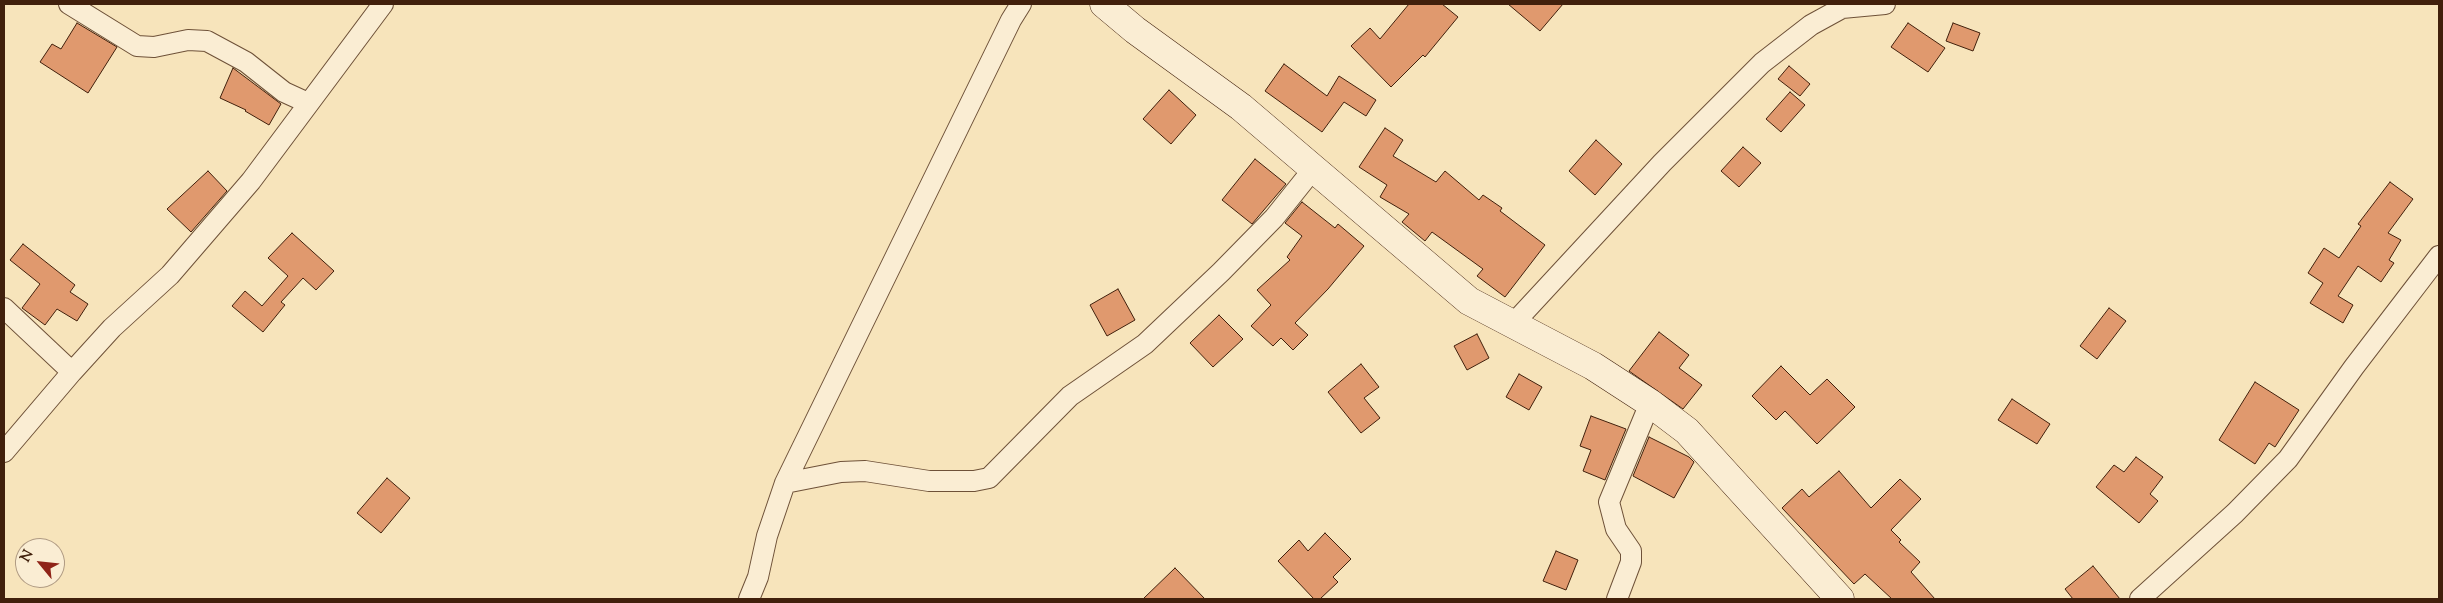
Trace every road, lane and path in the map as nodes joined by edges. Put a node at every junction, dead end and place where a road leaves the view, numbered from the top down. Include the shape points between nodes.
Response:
1 (69, 4) edge
2 (383, 4) edge
3 (1021, 4) edge
4 (1885, 4) edge
5 (1118, 8) edge
6 (308, 103) junction
7 (1314, 168) junction
8 (2439, 256) edge
9 (4, 308) edge
10 (1513, 324) junction
11 (72, 372) junction
12 (1650, 403) junction
13 (4, 452) edge
14 (785, 483) junction
15 (2143, 598) edge
16 (749, 599) edge
17 (1618, 599) edge
18 (1840, 599) edge

1 - 6 street via 137,46 207,41 246,62 284,92
2 - 6 street
3 - 14 street
4 - 10 street via 1842,8 1811,25 1762,63 1662,163
5 - 7 street via 1135,30 1241,107
6 - 11 street via 251,181 196,246
7 - 10 street via 1469,301
7 - 14 street via 1274,218 1221,272 1145,344 1070,396 989,478 929,481 865,471 841,472
8 - 15 street via 2288,459
9 - 11 street
10 - 12 street via 1593,366
11 - 13 street
12 - 17 street via 1609,502 1616,529 1631,551 1631,562
12 - 18 street via 1687,431
14 - 16 street

